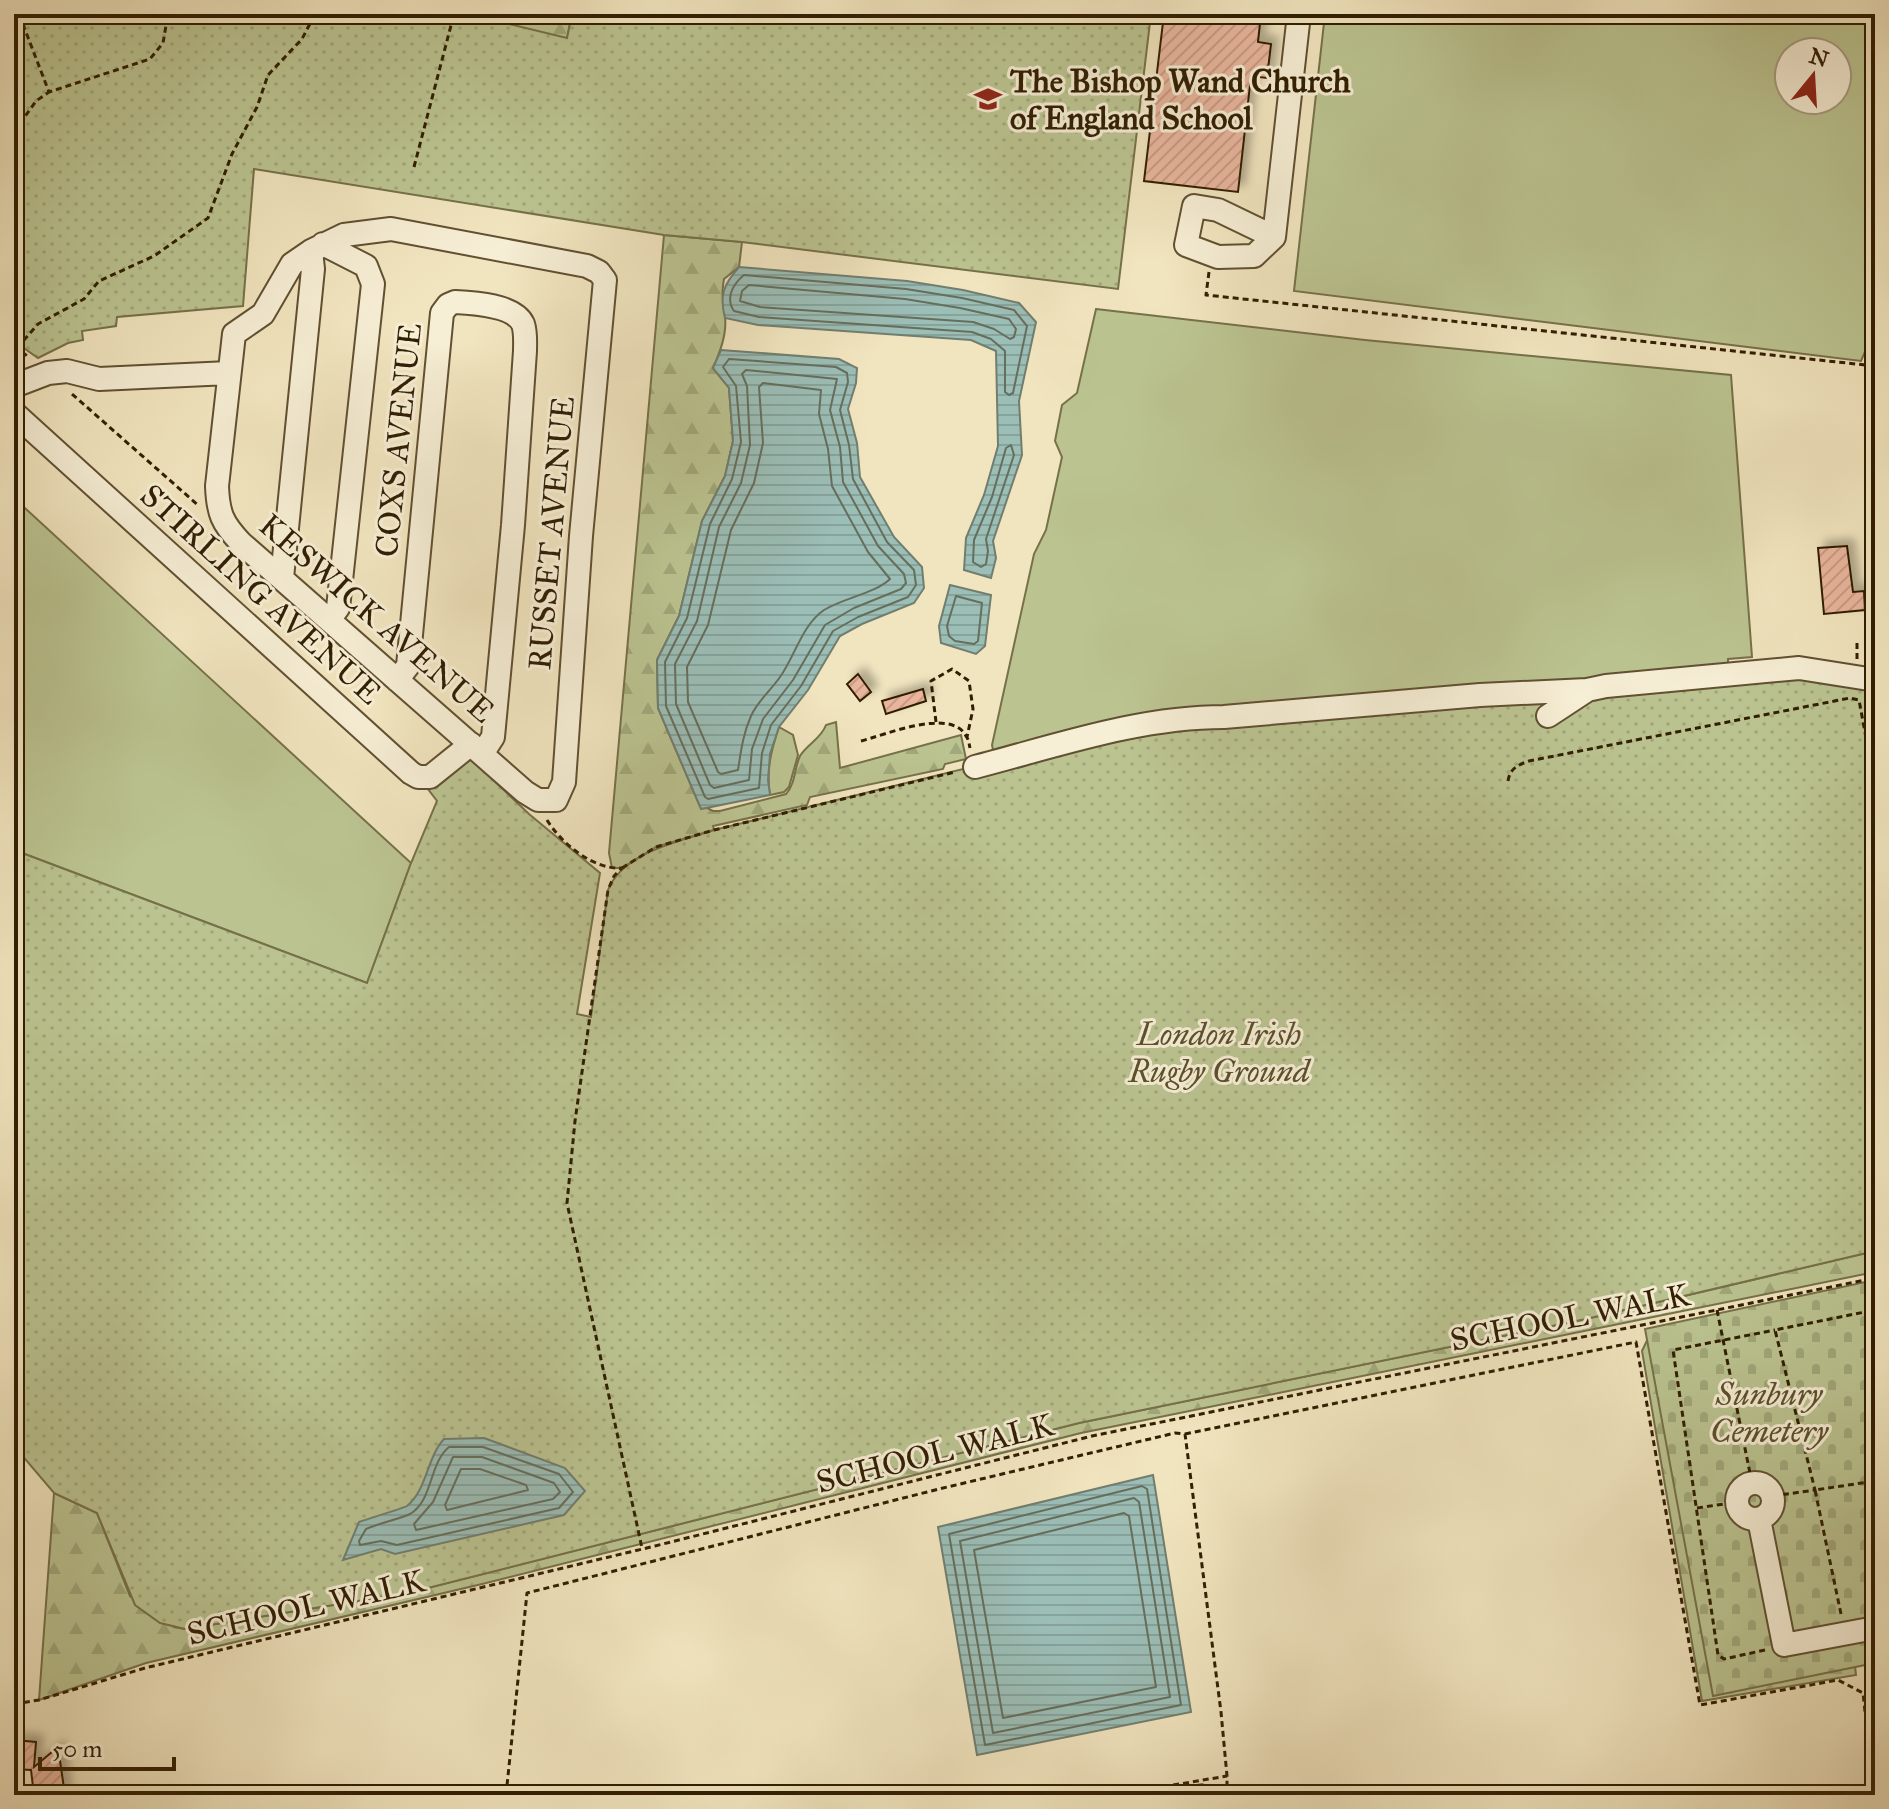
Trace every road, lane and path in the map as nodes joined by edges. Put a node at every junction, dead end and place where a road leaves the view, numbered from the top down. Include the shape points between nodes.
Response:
1 (23, 14) edge
2 (168, 14) edge
3 (315, 14) edge
4 (454, 14) edge
5 (1299, 14) edge
6 (49, 92) junction
7 (14, 132) edge
8 (414, 167) dead end
9 (1274, 237) junction
10 (317, 248) junction
11 (1211, 254) junction
12 (16, 347) edge
13 (1875, 366) edge
14 (48, 373) junction
15 (229, 373) junction
16 (14, 386) edge
17 (14, 413) edge
18 (207, 513) dead end
19 (282, 578) junction
20 (329, 620) junction
21 (397, 680) junction
22 (1875, 680) edge
23 (1587, 690) junction
24 (1548, 716) dead end
25 (936, 723) junction
26 (967, 737) junction
27 (861, 741) dead end
28 (476, 749) junction
29 (975, 767) junction
30 (1508, 781) dead end
31 (1875, 786) edge
32 (551, 809) junction
33 (622, 868) junction
34 (1875, 1278) edge
35 (1875, 1299) edge
36 (1717, 1310) junction
37 (1870, 1311) junction
38 (1775, 1330) junction
39 (1875, 1336) edge
40 (1723, 1340) junction
41 (1185, 1434) junction
42 (1875, 1481) edge
43 (1752, 1483) junction
44 (1815, 1490) junction
45 (1773, 1496) junction
46 (1737, 1502) junction
47 (1697, 1508) junction
48 (1759, 1519) junction
49 (643, 1549) junction
50 (1875, 1629) edge
51 (1845, 1634) junction
52 (1784, 1645) junction
53 (14, 1704) edge
54 (1227, 1776) junction
55 (506, 1795) edge
56 (1114, 1795) edge
57 (1227, 1795) edge
58 (1874, 1795) edge

1 - 6 path
2 - 6 path via 163,43 150,59
3 - 12 path via 302,39 268,75 208,218 154,256 99,281 84,299 38,324
4 - 8 path
5 - 9 lane
6 - 7 path
9 - 11 lane via 1254,256
9 - 11 lane via 1218,210 1194,206 1186,245
10 - 15 lane, KESWICK AVENUE via 292,264 263,314 234,334
10 - 19 lane
10 - 20 lane via 366,266 373,284 338,608
10 - 32 lane, RUSSET AVENUE via 344,235 391,229 587,266 605,280 564,782
11 - 13 path via 1206,295
12 - 14 path
14 - 15 lane via 67,371 99,379
14 - 16 lane
14 - 18 path
15 - 19 lane, KESWICK AVENUE via 217,506 225,526
17 - 28 lane, STIRLING AVENUE via 411,773 430,777
19 - 20 lane, KESWICK AVENUE
20 - 21 lane, KESWICK AVENUE
21 - 28 lane, KESWICK AVENUE
21 - 28 lane, COXS AVENUE via 408,666 442,313 455,302 501,309 519,318 525,351 493,737
22 - 23 lane via 1799,668
23 - 24 lane
23 - 29 lane via 1165,720
25 - 26 path via 955,725
25 - 26 path via 931,681 952,669 969,681 973,709
25 - 27 path
26 - 29 path
28 - 32 lane, KESWICK AVENUE
29 - 33 path via 714,830 656,847
30 - 31 path via 1515,766 1529,761 1850,698 1859,700
32 - 33 path via 553,829 585,857
33 - 49 path via 608,890 567,1203
34 - 36 path, SCHOOL WALK
35 - 37 path via 1868,1300
36 - 40 path
36 - 49 path, SCHOOL WALK via 1092,1436
37 - 38 path
37 - 39 path
38 - 40 path
38 - 44 path
40 - 43 path
40 - 47 path via 1673,1350
41 - 54 path
41 - 55 path via 939,1489 527,1593
41 - 58 path via 1636,1342 1700,1705 1838,1680 1863,1693
42 - 44 path
43 - 45 lane via 1761,1483
43 - 46 lane via 1743,1487
44 - 45 path
44 - 51 path
45 - 48 lane via 1772,1508
46 - 47 path
46 - 48 lane via 1741,1512
47 - 52 path via 1718,1655 1724,1659
48 - 52 lane
49 - 53 path, SCHOOL WALK
50 - 51 lane
51 - 52 lane
54 - 56 path
54 - 57 path

